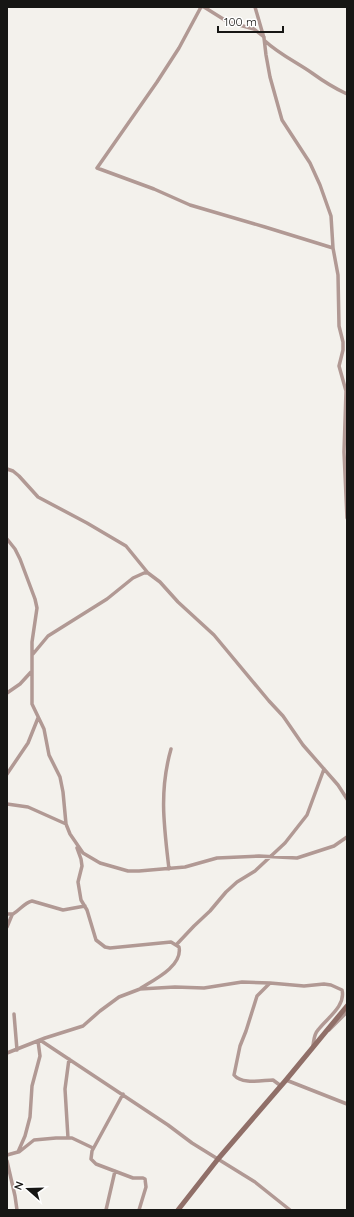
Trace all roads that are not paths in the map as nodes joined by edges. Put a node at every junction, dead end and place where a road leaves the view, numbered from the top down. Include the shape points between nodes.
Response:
1 (203, 7) edge
2 (255, 7) edge
3 (265, 39) junction
4 (347, 94) edge
5 (333, 248) junction
6 (7, 469) edge
7 (347, 518) edge
8 (7, 539) edge
9 (149, 574) junction
10 (32, 655) junction
11 (32, 672) junction
12 (7, 693) edge
13 (38, 718) junction
14 (172, 749) dead end
15 (324, 769) junction
16 (7, 774) edge
17 (347, 799) edge
18 (7, 804) edge
19 (66, 824) junction
20 (347, 837) edge
21 (76, 843) junction
22 (270, 858) junction
23 (169, 869) junction
24 (84, 906) junction
25 (7, 914) edge
26 (12, 915) junction
27 (7, 927) edge
28 (178, 944) junction
29 (270, 983) junction
30 (140, 989) junction
31 (347, 1006) edge
32 (347, 1012) edge
33 (14, 1014) dead end
34 (325, 1033) junction
35 (39, 1040) junction
36 (312, 1048) junction
37 (17, 1050) junction
38 (7, 1053) edge
39 (69, 1059) junction
40 (286, 1080) junction
41 (281, 1086) junction
42 (123, 1094) junction
43 (347, 1104) edge
44 (68, 1138) junction
45 (93, 1148) junction
46 (18, 1152) junction
47 (7, 1155) edge
48 (218, 1159) junction
49 (7, 1161) edge
50 (115, 1172) junction
51 (16, 1210) edge
52 (106, 1210) edge
53 (139, 1210) edge
54 (178, 1210) edge
55 (290, 1210) edge

1 - 3 street via 228,22 254,29
1 - 5 street via 157,82 97,168 190,205
2 - 3 street
3 - 4 street via 284,56
3 - 5 street via 270,77 282,120 316,174 329,208
5 - 7 street via 338,275 339,326 343,342 339,369 346,392 344,452
6 - 9 street via 19,476 42,499 126,546
8 - 10 street via 20,559 35,598 37,608
9 - 10 street via 144,573 133,578 107,599 48,636
9 - 15 street via 214,635
10 - 11 street
11 - 12 street
11 - 13 street via 32,704
13 - 16 street via 28,743
13 - 19 street via 44,729 49,754 60,777
14 - 23 street via 165,777 163,804
15 - 17 street
15 - 22 street via 304,820
18 - 19 street via 28,807
19 - 21 street
20 - 22 street via 334,846 304,857
21 - 23 street via 90,859 114,868 128,871
21 - 24 street via 81,860 78,884
22 - 23 street via 217,858
22 - 28 street via 226,892
24 - 26 street via 63,910 32,901
24 - 28 street via 95,937 105,947 171,942
25 - 26 street
26 - 27 street
28 - 30 street via 180,950 176,962 161,976
29 - 30 street via 242,982 204,988
29 - 36 street via 304,986 324,984 342,990 342,1001 318,1030
29 - 41 street via 257,994 240,1046 234,1075 240,1080 274,1080
30 - 35 street via 119,997 83,1026
31 - 34 street
32 - 34 street
33 - 37 street
34 - 36 street
35 - 37 street
35 - 39 street
35 - 46 street via 40,1056 32,1086 30,1117
36 - 40 street
37 - 38 street
39 - 42 street
39 - 44 street via 65,1089
40 - 41 street
40 - 43 street
41 - 48 street
42 - 45 street
42 - 48 street
44 - 45 street
44 - 46 street via 34,1140
45 - 50 street via 93,1162
46 - 47 street
48 - 54 street
48 - 55 street via 255,1182
49 - 51 street
50 - 52 street
50 - 53 street via 136,1179 143,1178 146,1181

